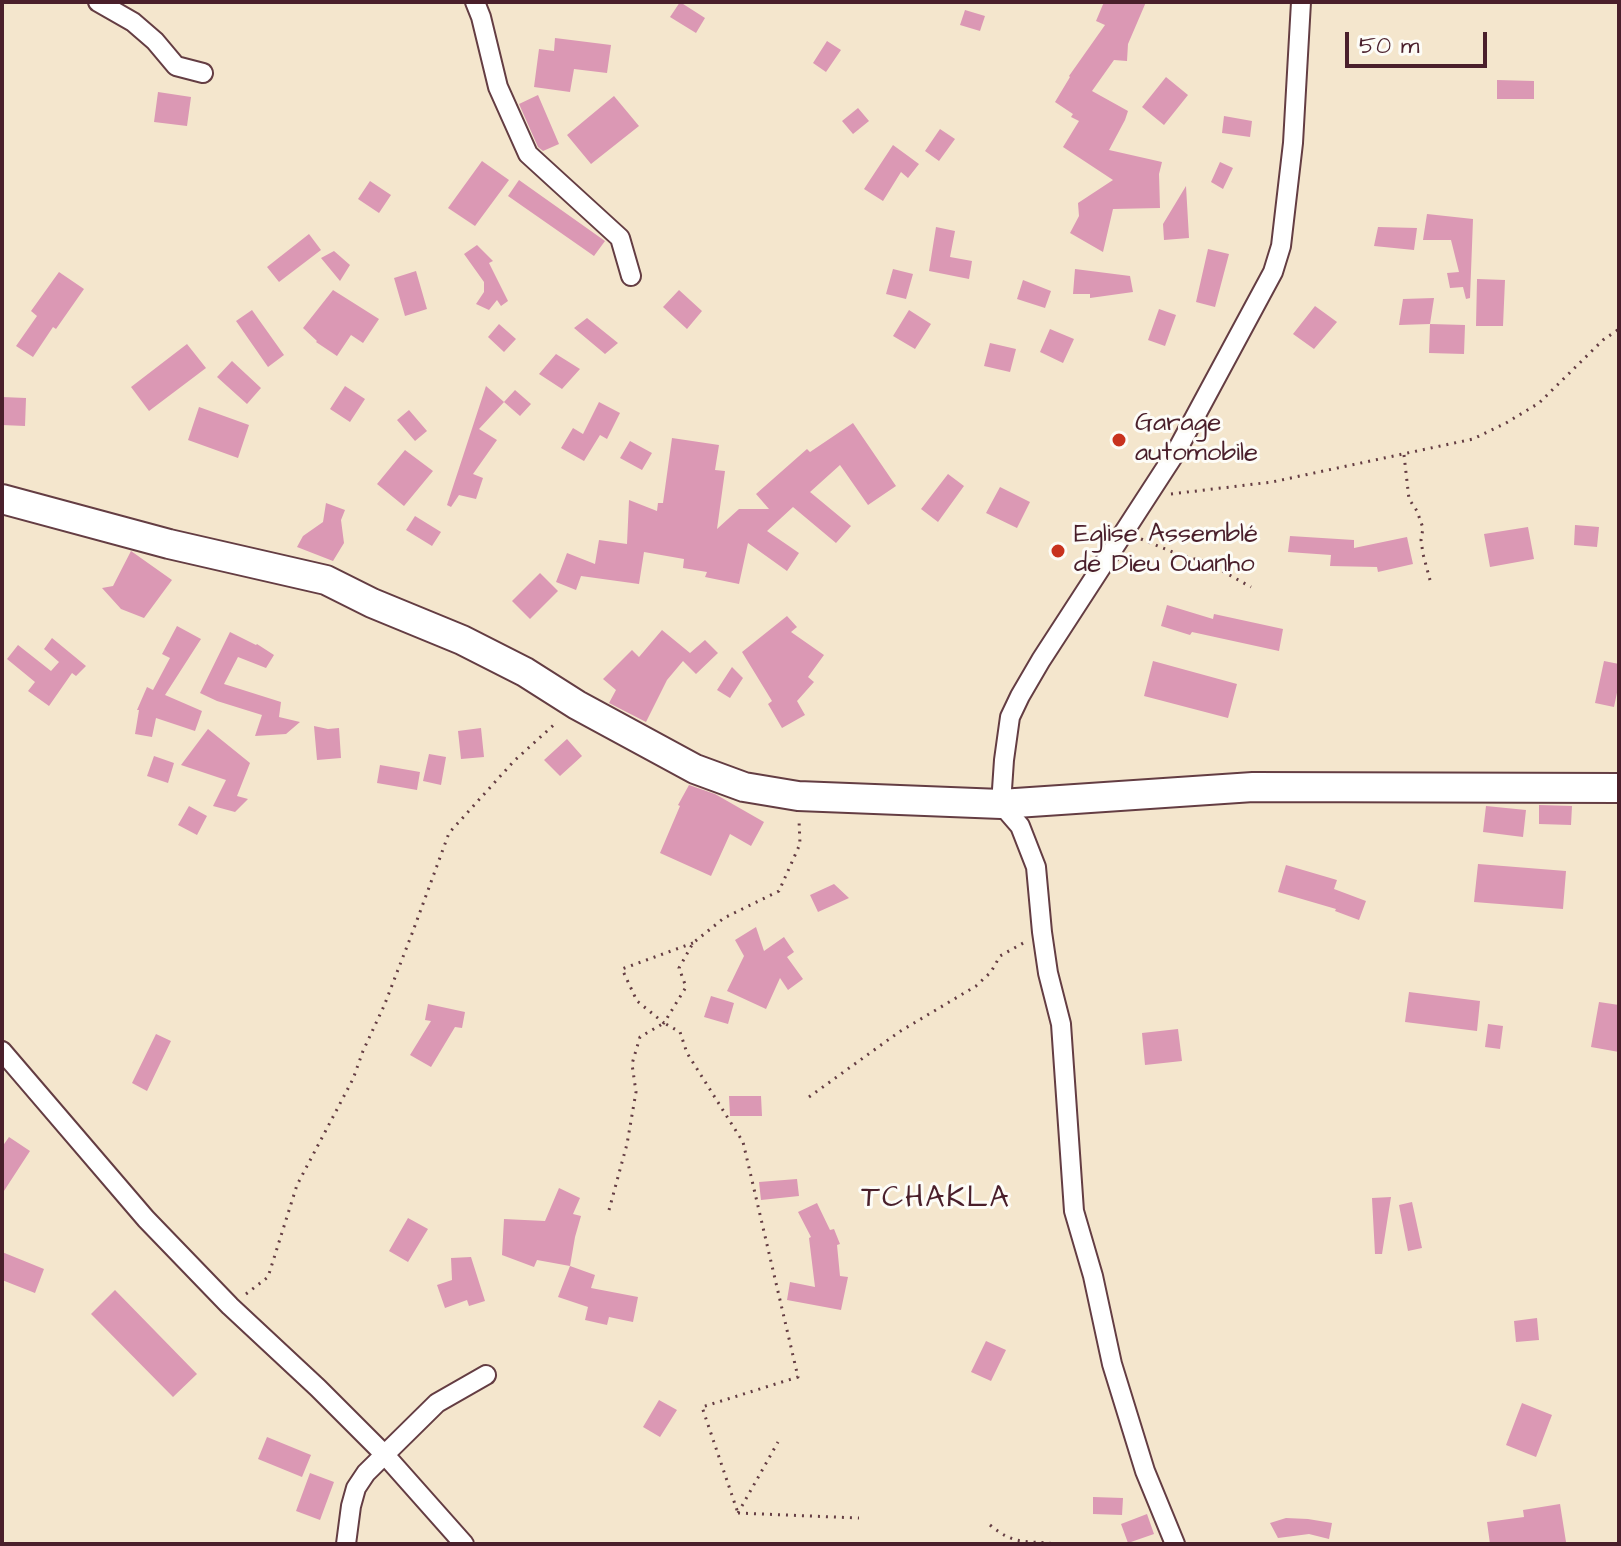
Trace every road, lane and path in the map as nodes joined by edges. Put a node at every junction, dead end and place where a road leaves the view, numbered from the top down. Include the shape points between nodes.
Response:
1 (98, 2) edge
2 (475, 2) edge
3 (1301, 2) edge
4 (203, 73) dead end
5 (631, 276) dead end
6 (1619, 329) edge
7 (1404, 455) junction
8 (1147, 498) junction
9 (2, 499) edge
10 (1123, 531) junction
11 (1430, 580) dead end
12 (1251, 587) dead end
13 (577, 705) junction
14 (1619, 788) edge
15 (798, 796) junction
16 (1001, 804) junction
17 (1042, 932) junction
18 (693, 943) junction
19 (664, 1023) junction
20 (2, 1051) edge
21 (809, 1097) dead end
22 (609, 1210) dead end
23 (230, 1306) junction
24 (486, 1375) dead end
25 (778, 1442) dead end
26 (385, 1455) junction
27 (738, 1513) junction
28 (859, 1518) dead end
29 (990, 1525) dead end
30 (346, 1544) edge
31 (464, 1544) edge
32 (1057, 1544) edge
33 (1175, 1544) edge

1 - 4 street via 133,22 176,66
2 - 5 street via 498,87 528,154 620,238
3 - 8 street via 1293,143 1273,272
6 - 7 path via 1539,403 1506,423 1473,439
7 - 8 path via 1272,482
7 - 11 path via 1409,499 1423,528
8 - 10 street
9 - 13 main road via 326,580 462,640
10 - 12 path via 1206,562
10 - 16 street via 1010,717
13 - 15 main road via 695,769 744,787
13 - 23 path via 514,761 449,833 353,1079 297,1185 268,1277
14 - 16 main road via 1253,787
15 - 16 main road
15 - 18 path via 800,844 779,891 724,918
16 - 17 street via 1020,826 1036,867
17 - 21 path via 1000,956 976,986 899,1032
17 - 33 street via 1061,1024 1074,1211 1112,1364 1145,1471
18 - 19 path via 679,968 686,987
18 - 19 path via 622,969 637,1001
19 - 22 path via 640,1037 632,1064 636,1092
19 - 27 path via 680,1032 687,1053 743,1142 798,1377 702,1407
20 - 23 street via 146,1219
23 - 26 street
24 - 26 street via 437,1403
25 - 27 path
26 - 30 street via 356,1488
26 - 31 street
27 - 28 path
29 - 32 path via 1018,1543

